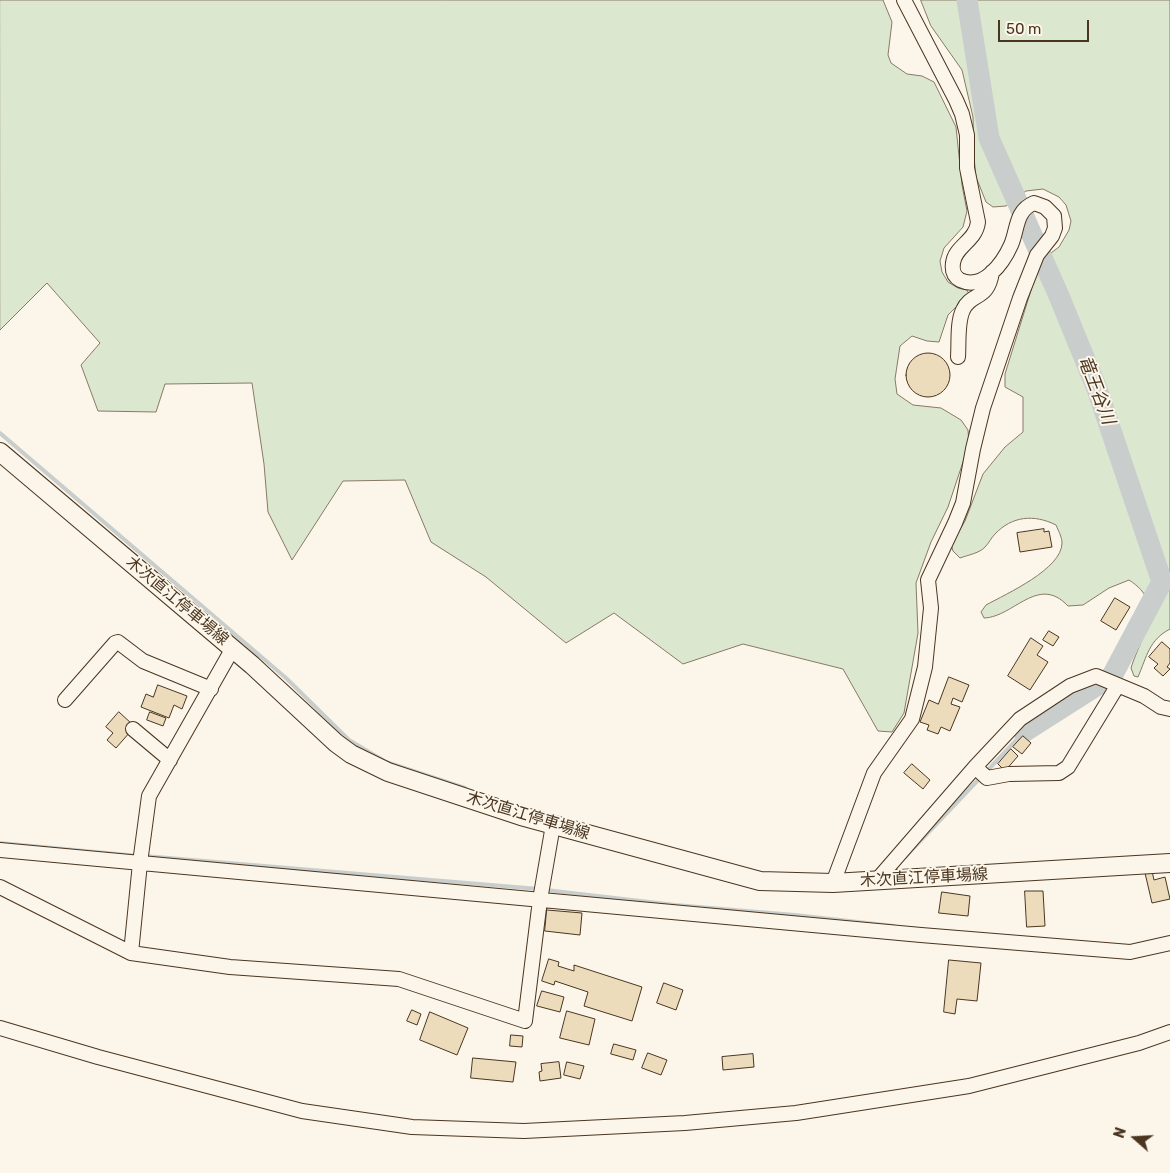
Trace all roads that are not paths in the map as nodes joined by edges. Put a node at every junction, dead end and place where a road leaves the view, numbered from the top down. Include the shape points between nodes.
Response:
1 (904, 0) edge
2 (992, 272) junction
3 (958, 357) dead end
4 (0, 452) edge
5 (233, 648) junction
6 (1118, 685) junction
7 (211, 689) junction
8 (65, 700) dead end
9 (1170, 709) edge
10 (133, 729) dead end
11 (170, 760) junction
12 (976, 767) junction
13 (553, 825) junction
14 (0, 850) edge
15 (140, 863) junction
16 (1170, 863) edge
17 (877, 880) junction
18 (833, 883) junction
19 (0, 887) edge
20 (540, 900) junction
21 (1170, 943) edge
22 (132, 953) junction
23 (0, 1028) edge
24 (1170, 1032) edge

1 - 2 street via 956,100 967,136 967,168 978,230 954,258 953,272 956,278 970,283 986,278
2 - 3 street via 985,291 963,309
2 - 18 street via 1011,246 1023,209 1034,203 1045,207 1054,216 1055,228 1037,255 1020,298 983,408 963,503 928,580 931,608 925,667 912,719 874,773
4 - 5 main road, 木次直江停車場線
5 - 7 street
5 - 13 main road, 木次直江停車場線 via 351,754 388,772
6 - 9 street
6 - 12 street via 1096,676 1070,686 1020,719
6 - 12 street via 1068,767 1058,773 988,778
7 - 8 street via 143,661 118,642
7 - 11 street
10 - 11 street
11 - 15 street via 149,796
12 - 17 street
13 - 18 main road, 木次直江停車場線 via 760,881
13 - 20 street
14 - 15 street
15 - 20 street
15 - 22 street
16 - 17 main road, 木次直江停車場線
17 - 18 main road, 木次直江停車場線
19 - 22 street
20 - 21 street via 1130,952
20 - 22 street via 525,1020 399,979 230,967
23 - 24 street via 302,1111 412,1127 524,1131 685,1123 796,1113 969,1086 1139,1043

